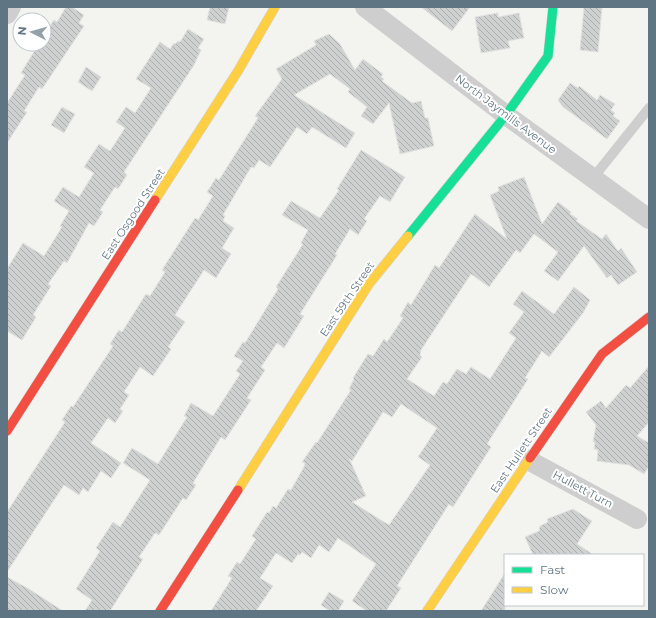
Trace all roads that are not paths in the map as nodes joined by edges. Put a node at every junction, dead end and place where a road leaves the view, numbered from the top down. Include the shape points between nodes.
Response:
1 (11, 7) edge
2 (275, 7) edge
3 (553, 7) edge
4 (372, 9) edge
5 (7, 14) edge
6 (649, 108) edge
7 (506, 115) junction
8 (593, 178) junction
9 (649, 219) edge
10 (649, 317) edge
11 (7, 431) edge
12 (528, 460) junction
13 (637, 519) dead end
14 (160, 611) edge
15 (427, 611) edge

1 - 5 street
2 - 11 street, East Osgood Street via 238,71
3 - 7 street, East 59th Street via 548,56
4 - 7 street, North Jaymills Avenue
6 - 8 lane
7 - 8 street, North Jaymills Avenue
7 - 14 street, East 59th Street via 369,284
8 - 9 street, North Jaymills Avenue
10 - 12 street, East Hullett Street via 602,354
12 - 13 street, Hullett Turn
12 - 15 street, East Hullett Street

